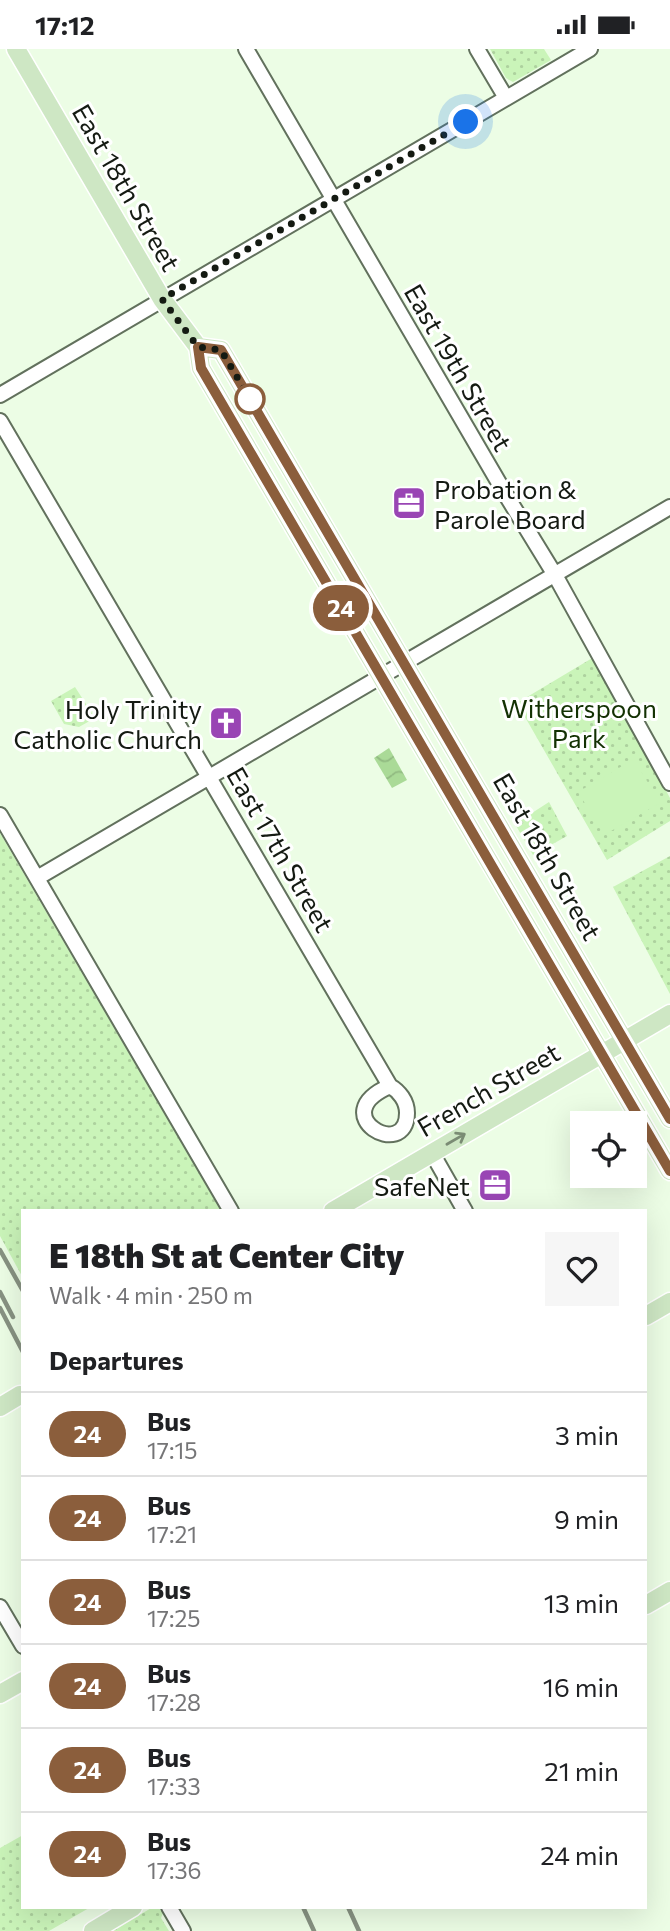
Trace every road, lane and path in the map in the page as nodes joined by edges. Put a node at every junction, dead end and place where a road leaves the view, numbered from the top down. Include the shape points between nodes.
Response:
1 (16, 49) edge
2 (246, 49) edge
3 (477, 49) edge
4 (590, 49) edge
5 (506, 98) junction
6 (333, 199) junction
7 (162, 299) junction
8 (198, 347) junction
9 (0, 395) edge
10 (0, 421) edge
11 (670, 507) edge
12 (555, 575) junction
13 (404, 663) junction
14 (381, 676) junction
15 (209, 776) junction
16 (670, 783) edge
17 (0, 815) edge
18 (37, 878) junction
19 (670, 1014) edge
20 (625, 1040) junction
21 (601, 1054) junction
22 (390, 1086) dead end
23 (670, 1119) edge
24 (432, 1153) junction
25 (670, 1171) edge
26 (230, 1209) edge
27 (336, 1209) edge
28 (464, 1209) edge
29 (670, 1302) edge
30 (647, 1315) edge
31 (20, 1395) dead end
32 (0, 1407) edge
33 (670, 1591) edge
34 (647, 1604) edge
35 (0, 1607) edge
36 (21, 1643) edge
37 (21, 1682) edge
38 (0, 1694) edge
39 (130, 1909) edge
40 (170, 1909) edge
41 (93, 1931) edge
42 (183, 1931) edge

1 - 7 main road, East 18th Street
2 - 6 street, East 19th Street
3 - 5 street
4 - 5 street
5 - 6 street
6 - 7 street
6 - 12 street, East 19th Street
7 - 8 main road, East 18th Street
7 - 9 street
8 - 13 main road, East 18th Street via 221,350
8 - 14 main road, East 18th Street via 201,368
10 - 15 street, East 17th Street
11 - 12 street
12 - 13 street
12 - 16 street, East 19th Street
13 - 14 street
13 - 20 main road, East 18th Street
14 - 15 street
14 - 21 main road, East 18th Street
15 - 18 street
15 - 22 street, East 17th Street
17 - 18 street
18 - 26 street
19 - 20 main road, French Street
20 - 21 main road, French Street
20 - 23 main road, East 18th Street
24 -> 21 main road, French Street
21 - 25 main road, East 18th Street
24 - 27 main road, French Street
24 - 28 street
29 - 30 main road
31 - 32 main road
33 - 34 main road
35 - 36 street
37 - 38 main road
39 - 41 main road
40 - 42 street

